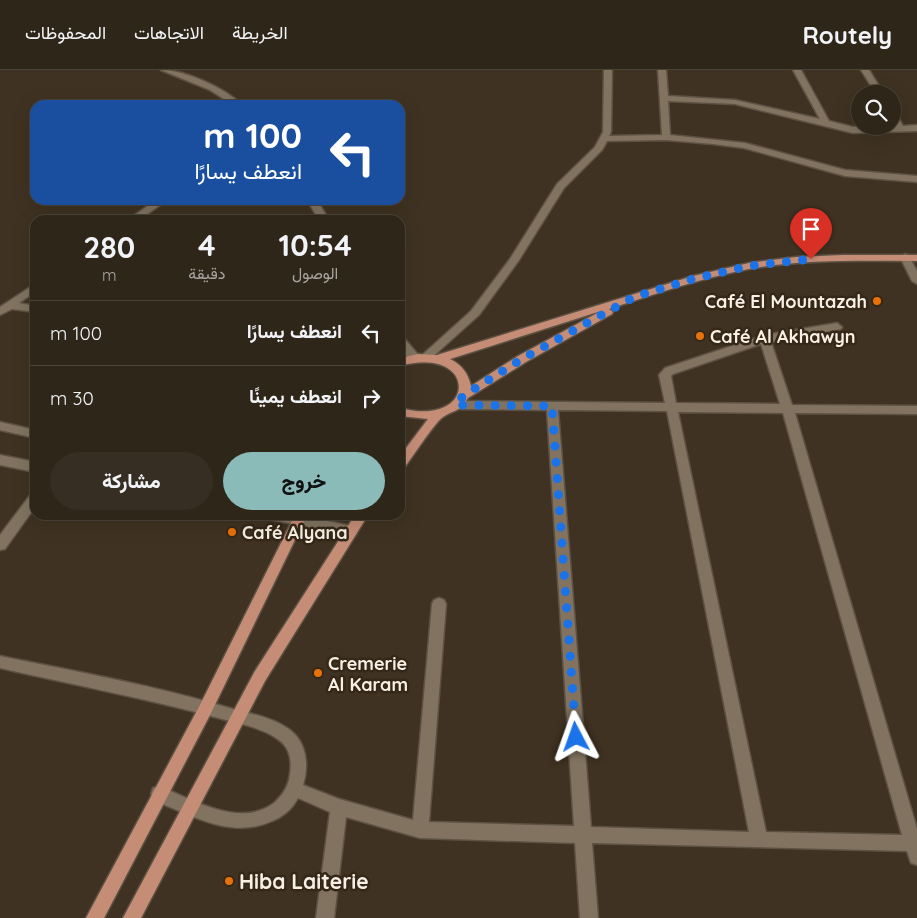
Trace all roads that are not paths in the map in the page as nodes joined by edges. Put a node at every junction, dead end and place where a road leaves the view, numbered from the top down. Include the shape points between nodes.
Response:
1 (166, 70) edge
2 (608, 70) edge
3 (662, 70) edge
4 (797, 70) edge
5 (865, 70) edge
6 (874, 85) edge
7 (664, 98) junction
8 (231, 100) edge
9 (826, 124) junction
10 (917, 128) edge
11 (902, 129) joint
12 (666, 137) junction
13 (604, 139) junction
14 (917, 179) edge
15 (154, 205) edge
16 (150, 208) junction
17 (140, 215) edge
18 (152, 215) edge
19 (905, 257) junction
20 (917, 258) edge
21 (917, 281) edge
22 (30, 291) edge
23 (634, 297) junction
24 (10, 305) junction
25 (30, 308) edge
26 (0, 312) edge
27 (837, 327) dead end
28 (765, 339) junction
29 (405, 345) edge
30 (420, 357) junction
31 (438, 359) junction
32 (405, 361) edge
33 (459, 400) junction
34 (552, 406) junction
35 (671, 407) junction
36 (788, 410) junction
37 (917, 410) edge
38 (405, 413) edge
39 (438, 414) junction
40 (0, 426) edge
41 (30, 433) edge
42 (405, 458) edge
43 (0, 460) edge
44 (30, 466) edge
45 (30, 504) edge
46 (299, 520) edge
47 (308, 520) edge
48 (358, 520) edge
49 (351, 530) junction
50 (0, 545) edge
51 (439, 604) dead end
52 (0, 662) edge
53 (206, 708) junction
54 (238, 717) junction
55 (294, 789) junction
56 (159, 794) junction
57 (191, 806) junction
58 (338, 806) junction
59 (420, 830) junction
60 (582, 834) junction
61 (759, 840) junction
62 (916, 847) edge
63 (94, 918) edge
64 (132, 918) edge
65 (325, 918) edge
66 (589, 918) edge

1 - 8 street via 213,88
2 - 13 street via 608,127
3 - 7 street
4 - 9 street
5 - 6 street
7 - 9 street via 735,102
7 - 12 street
9 - 11 street via 853,130
10 - 11 street
12 - 13 street
12 - 14 street via 745,146 845,173
13 - 30 street via 594,154 560,186 514,260 475,312
15 - 16 street
16 - 17 street
16 - 18 street
19 - 20 main road
19 - 21 street
19 - 23 main road via 796,260 749,266
22 - 24 street
23 - 31 main road
23 - 33 main road via 522,359
24 - 25 street
24 - 26 street
27 - 28 street
28 - 35 street via 669,371 665,379
28 - 36 street
29 - 30 street
30 - 31 main road
30 - 32 main road
31 - 33 main road via 458,370 463,378 465,386
33 - 34 street
33 - 39 main road
34 - 35 street
34 - 60 street
35 - 36 street
35 - 61 street
36 - 37 street
36 - 62 street
38 - 39 main road via 424,417
39 - 42 main road
40 - 41 street
43 - 44 street
45 - 50 street
46 - 53 main road
47 - 49 street
48 - 49 main road
49 - 54 main road
51 - 59 street
52 - 53 street
53 - 54 street
53 - 56 main road
54 - 55 street via 273,729 286,736 294,746 299,759 299,774
54 - 57 main road
55 - 57 street via 271,814 255,820 239,822
55 - 58 street
56 - 57 street
56 - 63 main road
57 - 64 main road
58 - 59 street
58 - 65 street
59 - 60 street
60 - 61 street
60 - 66 street
61 - 62 street

